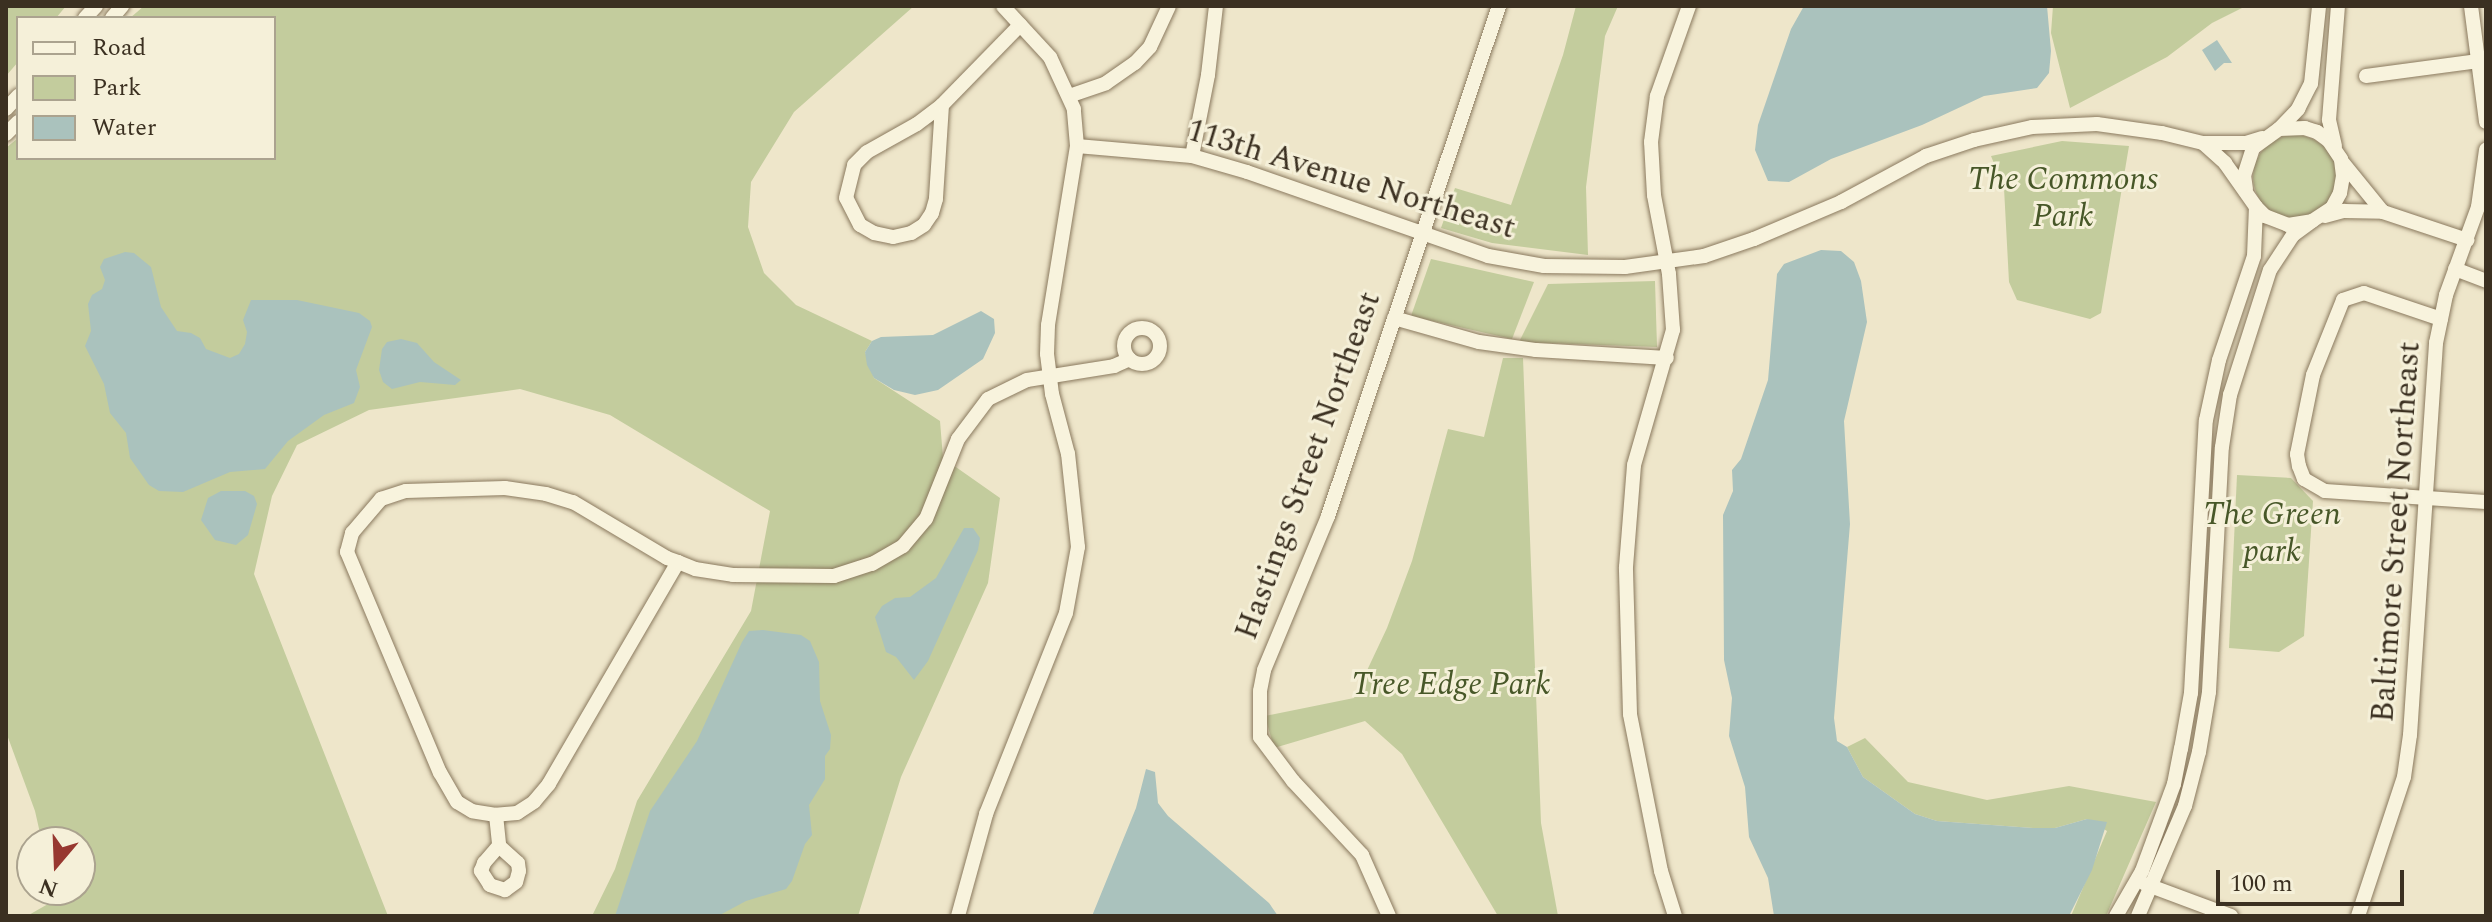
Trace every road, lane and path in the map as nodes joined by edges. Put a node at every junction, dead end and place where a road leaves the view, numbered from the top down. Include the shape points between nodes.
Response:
1 (1003, 6) edge
2 (1169, 6) edge
3 (1216, 6) edge
4 (1499, 6) edge
5 (1689, 6) edge
6 (2319, 6) edge
7 (2338, 6) edge
8 (2471, 6) edge
9 (1020, 25) junction
10 (2482, 61) edge
11 (2366, 76) dead end
12 (1069, 96) junction
13 (942, 105) junction
14 (2486, 122) edge
15 (2279, 129) junction
16 (2262, 138) junction
17 (2203, 143) junction
18 (1077, 146) junction
19 (2486, 150) edge
20 (2338, 155) junction
21 (1192, 156) junction
22 (2246, 189) junction
23 (2256, 207) junction
24 (2383, 212) junction
25 (2315, 220) junction
26 (1422, 236) junction
27 (2467, 240) junction
28 (1667, 263) junction
29 (2455, 269) junction
30 (2486, 281) edge
31 (1394, 318) junction
32 (2441, 319) junction
33 (1667, 358) junction
34 (1130, 359) dead end
35 (1049, 376) junction
36 (2426, 498) junction
37 (2486, 502) edge
38 (678, 562) junction
39 (496, 815) junction
40 (499, 846) dead end
41 (2135, 878) junction
42 (2152, 888) junction
43 (958, 916) edge
44 (1389, 916) edge
45 (1675, 916) edge
46 (2116, 916) edge
47 (2138, 916) edge
48 (2231, 916) edge
49 (2358, 916) edge

1 - 9 street
2 - 12 street via 1150,47 1135,63 1106,83
3 - 21 street
4 - 26 street, Hastings Street Northeast
5 - 28 street via 1657,96 1651,142
6 - 15 street via 2311,84
7 - 20 street via 2329,120
8 - 10 street
9 - 12 street via 1050,57
9 - 13 street
10 - 11 street
10 - 14 street
12 - 18 street
13 - 13 street via 854,165 846,198 860,225 893,237 924,225 936,199
15 - 16 street
15 - 20 street via 2317,132
16 - 17 street, 113th Avenue Northeast
16 - 22 street via 2247,161
17 - 22 street
17 - 28 street, 113th Avenue Northeast via 2097,124 2032,127 1926,156 1841,202 1754,239
18 - 21 street, 113th Avenue Northeast
18 - 35 street via 1048,325
19 - 27 street, Baltimore Street Northeast
20 - 24 street
20 - 25 street via 2340,193 2332,208
21 - 26 street, 113th Avenue Northeast
22 - 23 street
23 - 25 street via 2288,225
23 - 41 street via 2254,256 2219,360 2206,420 2191,693 2181,749 2166,808
24 - 25 street via 2344,211
24 - 27 street
25 - 42 street via 2293,235 2270,270 2230,395 2222,447 2207,705 2190,790
26 - 28 street, 113th Avenue Northeast via 1544,266
26 - 31 street, Hastings Street Northeast
27 - 29 street, Baltimore Street Northeast
28 - 33 street via 1673,330
29 - 30 street
29 - 32 street, Baltimore Street Northeast
31 - 33 street via 1479,342
31 - 44 street, Hastings Street Northeast via 1328,516 1264,670 1258,712 1260,737 1270,754 1362,855
32 - 36 street, Baltimore Street Northeast
32 - 36 street via 2364,293 2343,300 2313,375 2297,454 2304,479 2325,491
33 - 45 street via 1634,465 1626,567 1630,714
34 - 35 street
35 - 38 street via 1027,380 988,399 958,439 926,519 903,546 872,564 834,576 774,577 733,575
35 - 43 street via 1068,454 1078,547 1066,613 986,814
36 - 37 street
36 - 49 street, Baltimore Street Northeast via 2409,750
38 - 39 street via 549,784 517,813
38 - 39 street via 573,502 505,488 406,491 381,499 363,517 347,552 440,773 457,802
39 - 40 street
41 - 42 street
41 - 46 street
42 - 47 street
42 - 48 street

